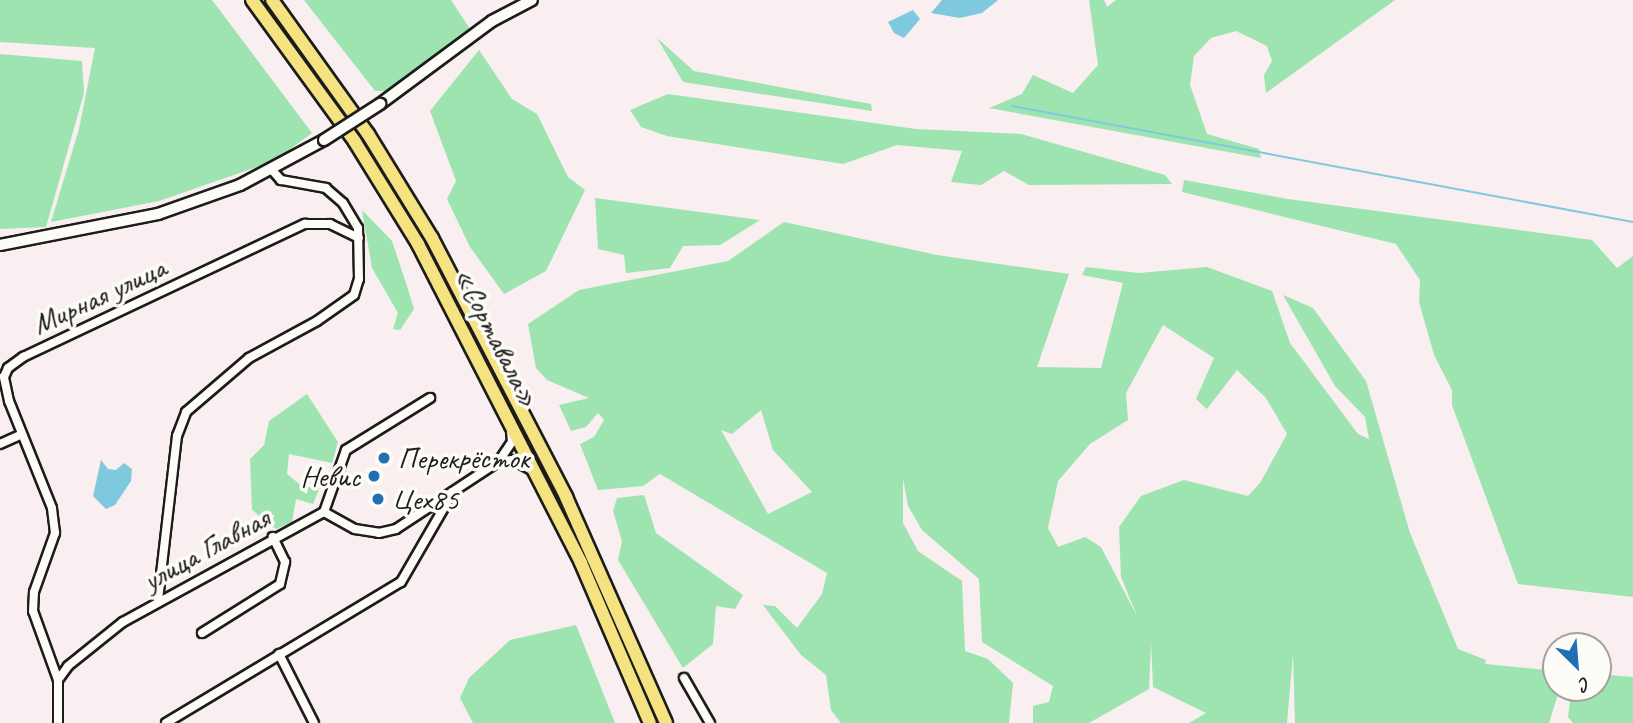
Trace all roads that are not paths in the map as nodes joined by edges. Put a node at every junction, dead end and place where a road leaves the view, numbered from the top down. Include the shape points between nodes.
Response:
1 (252, 0) edge
2 (272, 0) edge
3 (532, 0) edge
4 (272, 170) junction
5 (359, 237) junction
6 (0, 245) edge
7 (430, 398) dead end
8 (506, 411) junction
9 (20, 435) junction
10 (0, 444) edge
11 (499, 461) junction
12 (544, 488) junction
13 (453, 491) junction
14 (324, 512) junction
15 (273, 537) junction
16 (158, 600) junction
17 (202, 633) dead end
18 (279, 654) junction
19 (684, 678) dead end
20 (58, 680) junction
21 (58, 723) edge
22 (166, 723) edge
23 (314, 723) edge
24 (650, 723) edge
25 (666, 723) edge
26 (710, 723) edge

1 - 8 highway, «Сортавала» via 355,142 418,244
2 - 25 highway, «Сортавала» via 368,134 432,238 566,497
3 - 4 street, bridge via 492,21 380,104
4 - 5 street via 281,180 326,188 343,202
4 - 6 street via 158,214
5 - 9 street, Мирная улица via 330,224 305,224 23,357 4,377
5 - 16 street via 359,279 354,295 249,358 186,412 177,436
7 - 14 street via 346,450
8 - 11 street via 512,442
8 - 12 highway, «Сортавала»
9 - 10 street
9 - 20 street, Мирная улица via 52,508 55,533 34,592 33,611
11 - 12 street via 525,464
11 - 13 street
12 - 24 highway, «Сортавала»
13 - 14 street via 396,529 379,533 355,529
13 - 18 street via 401,582
14 - 15 street, улица Главная
15 - 16 street, улица Главная
15 - 17 street via 285,562 280,584
16 - 20 street, улица Главная via 100,637
18 - 22 street
18 - 23 street
19 - 26 street
20 - 21 street

